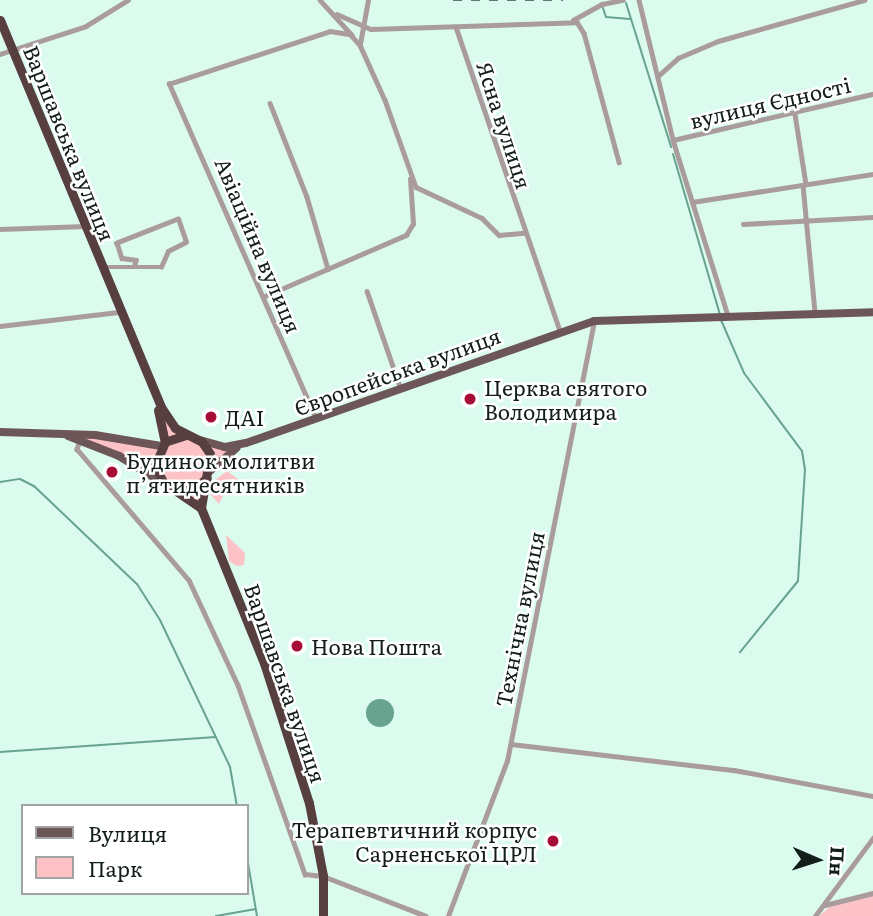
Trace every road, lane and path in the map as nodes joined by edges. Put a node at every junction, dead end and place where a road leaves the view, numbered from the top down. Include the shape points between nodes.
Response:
1 (128, 0) edge
2 (320, 0) edge
3 (368, 0) edge
4 (623, 0) edge
5 (639, 0) edge
6 (864, 0) edge
7 (586, 12) junction
8 (337, 14) junction
9 (0, 20) edge
10 (572, 20) junction
11 (361, 26) junction
12 (456, 27) junction
13 (584, 33) junction
14 (354, 37) junction
15 (360, 45) junction
16 (14, 50) junction
17 (0, 54) edge
18 (658, 76) junction
19 (873, 94) edge
20 (270, 103) dead end
21 (795, 114) junction
22 (673, 140) junction
23 (619, 162) dead end
24 (873, 174) edge
25 (410, 179) junction
26 (805, 184) junction
27 (692, 202) junction
28 (873, 217) edge
29 (806, 220) junction
30 (743, 224) dead end
31 (86, 226) junction
32 (0, 229) edge
33 (524, 233) junction
34 (135, 265) junction
35 (102, 267) junction
36 (328, 269) junction
37 (367, 291) dead end
38 (265, 296) junction
39 (120, 312) junction
40 (873, 312) edge
41 (815, 313) junction
42 (723, 315) junction
43 (594, 321) junction
44 (0, 326) edge
45 (560, 331) junction
46 (401, 389) junction
47 (155, 396) junction
48 (316, 419) junction
49 (41, 431) junction
50 (0, 432) edge
51 (192, 437) junction
52 (80, 440) junction
53 (246, 443) junction
54 (163, 444) junction
55 (209, 474) junction
56 (167, 486) junction
57 (177, 490) junction
58 (201, 508) junction
59 (511, 744) junction
60 (873, 796) edge
61 (873, 838) edge
62 (323, 876) junction
63 (873, 893) edge
64 (824, 905) junction
65 (323, 916) edge
66 (426, 916) edge
67 (448, 916) edge
68 (815, 916) edge

1 - 16 street via 86,26
2 - 8 street
3 - 11 street
4 - 7 street
5 - 18 street
6 - 18 street via 718,41 678,58
7 - 10 street
7 - 13 street
8 - 11 street
8 - 14 street
9 - 16 highway, Варшавська вулиця
10 - 12 street
10 - 13 street
11 - 12 street
11 - 15 street
12 - 33 street, Ясна вулиця
13 - 23 street
14 - 15 street
14 - 38 street, Авіаційна вулиця via 330,31 169,84
15 - 25 street via 385,100
16 - 17 street
16 - 31 highway, Варшавська вулиця
18 - 22 street
19 - 21 street, вулиця Єдності
20 - 36 street via 307,197
21 - 22 street, вулиця Єдності
21 - 26 street
22 - 27 street
24 - 26 street
25 - 33 street via 425,192 482,218 499,235
25 - 36 street via 410,232
26 - 27 street
26 - 29 street
27 - 42 street
28 - 29 street
29 - 30 street
29 - 41 street
31 - 32 street
31 - 35 highway, Варшавська вулиця
33 - 45 street
34 - 34 street via 161,267 168,251 186,242 178,219 117,243 122,258 136,260
34 - 35 street
35 - 39 highway, Варшавська вулиця
36 - 38 street
37 - 46 street
38 - 48 street, Авіаційна вулиця
39 - 44 street
39 - 47 highway, Варшавська вулиця
40 - 41 main road, Європейська вулиця
41 - 42 main road, Європейська вулиця
42 - 43 main road, Європейська вулиця
43 - 45 main road, Європейська вулиця
43 - 59 street, Технічна вулиця
45 - 46 main road, Європейська вулиця
46 - 48 main road, Європейська вулиця
47 - 51 highway via 170,423
47 - 54 highway
48 - 53 main road, Європейська вулиця
49 - 50 main road
49 - 52 main road
49 - 54 main road
51 - 53 main road, Європейська вулиця via 225,447
51 - 54 highway
51 - 55 highway via 209,454
52 - 56 main road via 125,459
52 - 62 street via 78,449 189,580 239,685 302,869 305,874
53 - 55 main road, Європейська вулиця via 222,457
54 - 56 highway via 155,463
55 - 57 highway via 192,490
55 - 58 highway
56 - 57 highway
57 - 58 highway
58 - 62 highway, Варшавська вулиця via 285,724 309,803
59 - 60 street via 734,770
59 - 67 street, Технічна вулиця
61 - 64 street
62 - 65 highway, Варшавська вулиця
62 - 66 street
63 - 64 street
64 - 68 street

